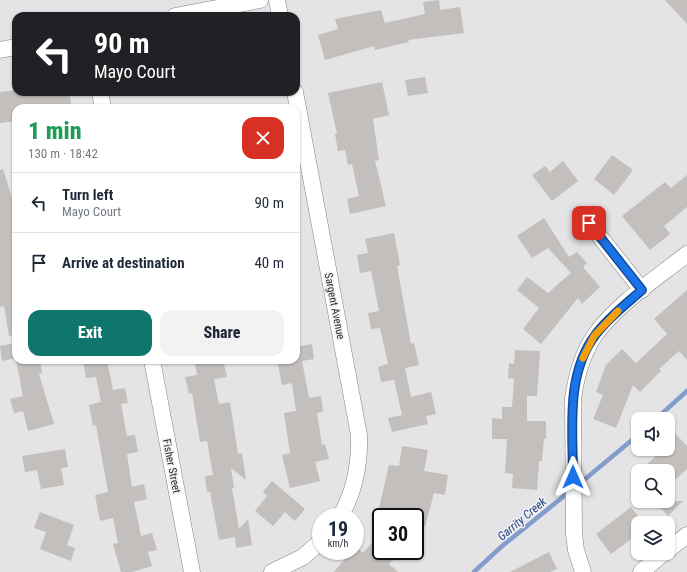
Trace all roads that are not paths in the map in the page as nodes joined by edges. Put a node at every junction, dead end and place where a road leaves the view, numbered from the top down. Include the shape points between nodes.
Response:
1 (260, 0) edge
2 (278, 0) edge
3 (196, 12) edge
4 (280, 12) edge
5 (12, 48) edge
6 (0, 50) edge
7 (300, 119) edge
8 (589, 223) dead end
9 (687, 254) edge
10 (642, 290) junction
11 (153, 364) edge
12 (344, 508) edge
13 (687, 535) edge
14 (675, 544) edge
15 (312, 548) edge
16 (656, 560) edge
17 (192, 572) edge
18 (272, 572) edge
19 (583, 572) edge
20 (641, 572) edge

1 - 3 street
2 - 4 street
5 - 6 street
7 - 12 street, Sargent Avenue via 359,435 359,468
8 - 10 street
9 - 10 street
10 - 19 street via 594,336 575,383 573,501 576,550
11 - 17 street, Fisher Street
13 - 14 street
15 - 18 street
16 - 20 street

